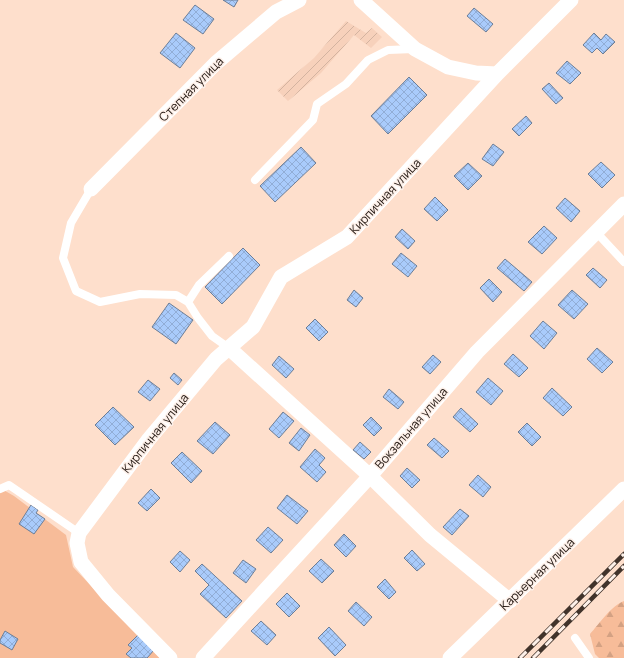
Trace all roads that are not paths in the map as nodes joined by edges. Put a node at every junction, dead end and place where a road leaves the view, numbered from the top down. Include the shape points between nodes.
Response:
1 (299, 0) edge
2 (360, 0) edge
3 (571, 0) edge
4 (415, 49) junction
5 (497, 74) junction
6 (255, 180) dead end
7 (91, 189) joint
8 (624, 204) edge
9 (597, 233) junction
10 (229, 256) dead end
11 (624, 262) edge
12 (188, 302) junction
13 (229, 348) junction
14 (370, 476) junction
15 (0, 480) edge
16 (9, 485) junction
17 (0, 489) edge
18 (624, 489) edge
19 (79, 533) junction
20 (510, 601) junction
21 (575, 638) dead end
22 (170, 658) edge
23 (203, 658) edge
24 (450, 658) edge
25 (589, 658) edge

1 - 7 street, Степная улица via 276,12 216,63
2 - 4 street
3 - 5 street, Кирпичная улица
4 - 5 street via 448,67
4 - 6 lane via 388,50 368,60 346,84 317,104 313,120
5 - 13 street, Кирпичная улица via 347,237 281,277 253,327
7 - 12 lane via 70,223 63,258 76,291 100,302 140,294 176,295
8 - 9 street, Вокзальная улица
9 - 11 lane
9 - 14 street, Вокзальная улица via 477,352
10 - 12 lane via 199,285
12 - 13 lane via 212,336
13 - 14 street
13 - 19 street, Кирпичная улица via 216,359 149,439
14 - 20 street via 430,535
14 - 23 street, Вокзальная улица
15 - 16 lane
16 - 17 lane
16 - 19 lane
18 - 20 street, Карьерная улица
19 - 22 street via 77,542 81,562 108,595
20 - 24 street, Карьерная улица
21 - 25 lane

